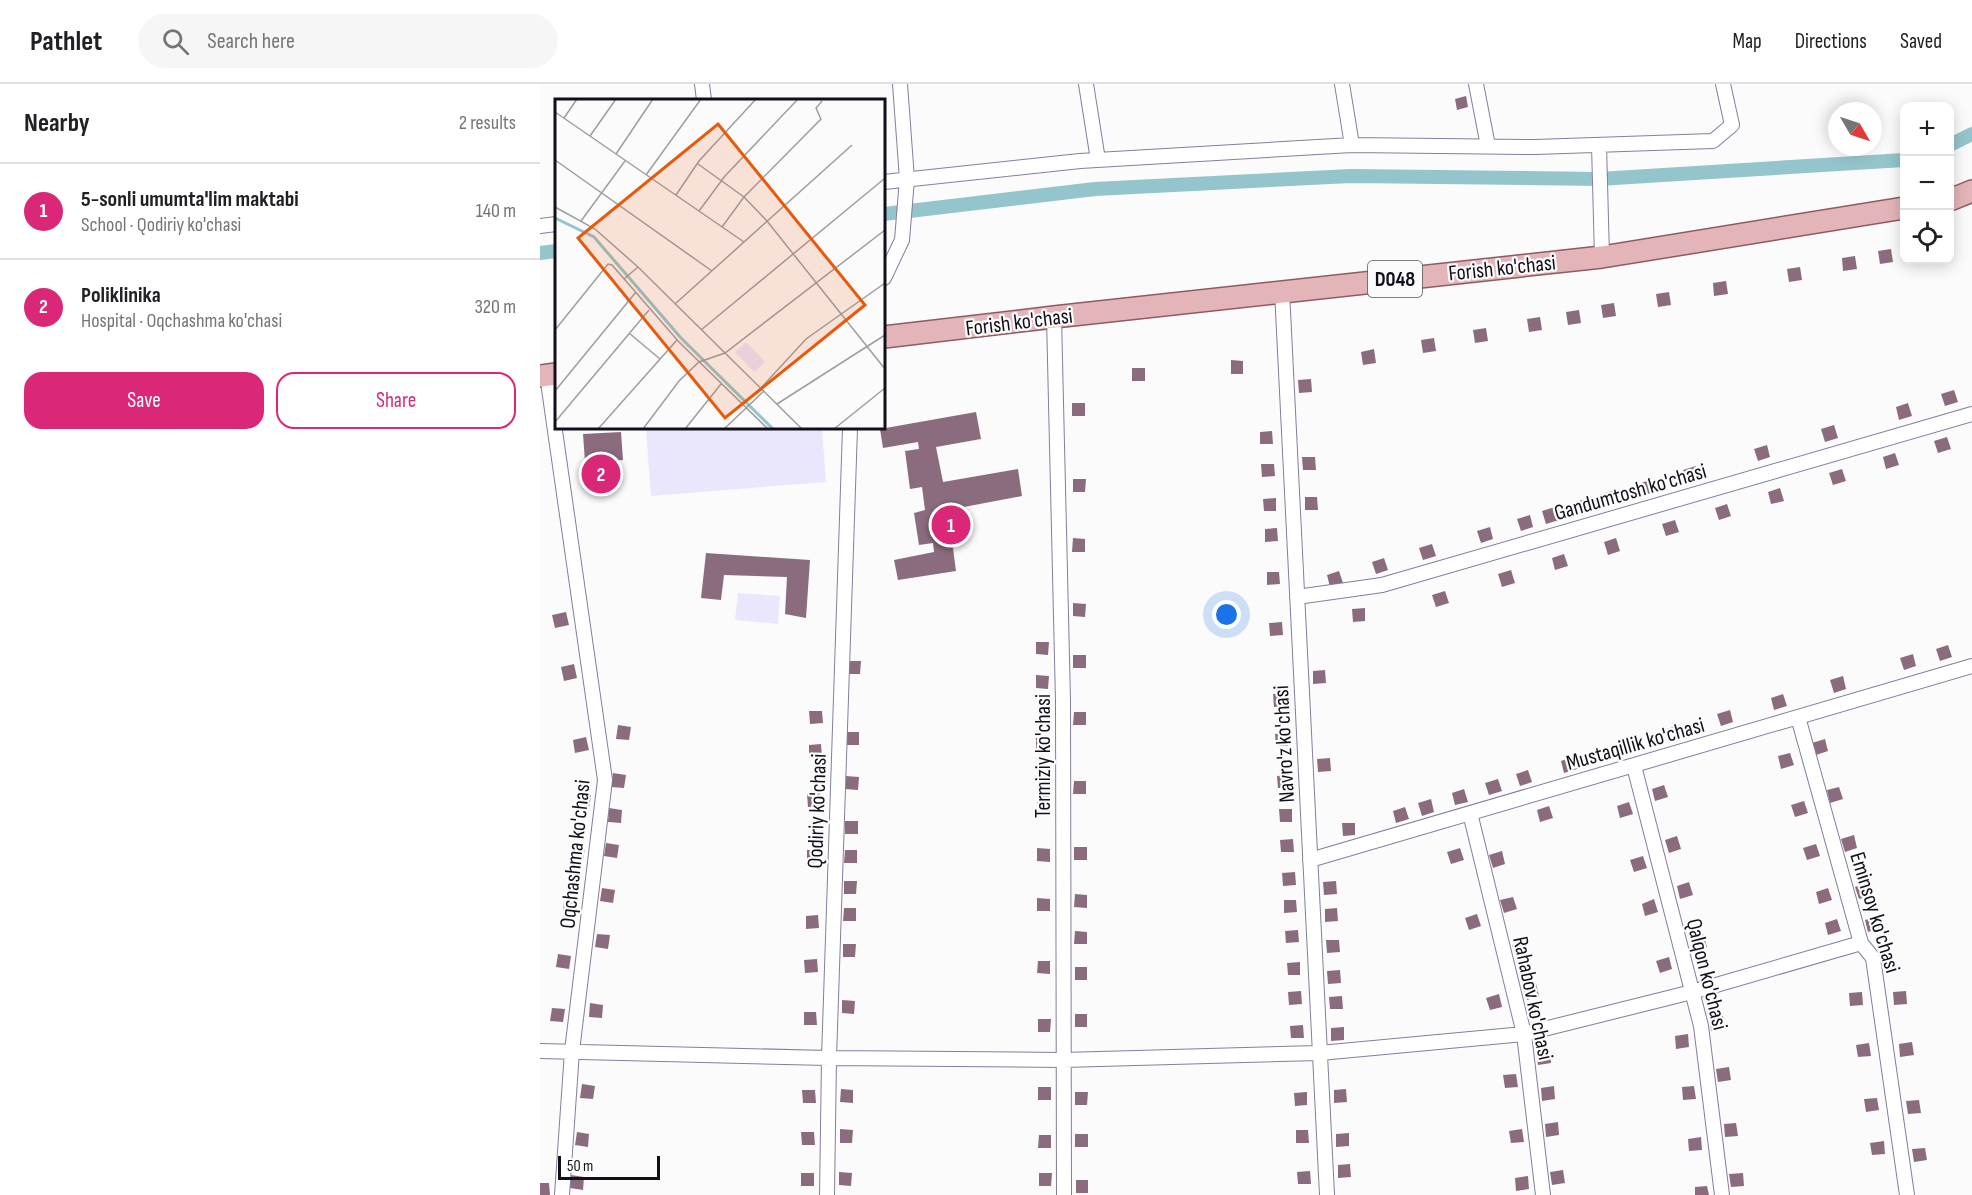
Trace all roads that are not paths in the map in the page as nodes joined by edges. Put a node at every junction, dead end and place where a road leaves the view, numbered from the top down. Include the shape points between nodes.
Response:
1 (702, 84) edge
2 (900, 84) edge
3 (1086, 84) edge
4 (1341, 84) edge
5 (1476, 84) edge
6 (1723, 84) edge
7 (704, 99) edge
8 (1352, 145) junction
9 (1599, 145) junction
10 (1488, 146) junction
11 (1098, 160) junction
12 (907, 179) junction
13 (885, 182) edge
14 (1972, 191) edge
15 (1954, 198) edge
16 (1900, 209) edge
17 (555, 224) edge
18 (540, 226) edge
19 (1602, 257) junction
20 (885, 276) edge
21 (1282, 291) junction
22 (1054, 317) junction
23 (885, 337) edge
24 (548, 375) edge
25 (1972, 414) edge
26 (555, 425) edge
27 (556, 429) edge
28 (850, 429) edge
29 (1297, 597) junction
30 (1972, 666) edge
31 (1798, 717) junction
32 (1634, 766) junction
33 (1470, 813) junction
34 (1310, 860) junction
35 (1861, 943) junction
36 (1692, 992) junction
37 (1524, 1034) junction
38 (540, 1051) edge
39 (572, 1051) junction
40 (1320, 1053) junction
41 (829, 1058) junction
42 (1063, 1060) junction
43 (562, 1195) edge
44 (827, 1195) edge
45 (1064, 1195) edge
46 (1327, 1195) edge
47 (1543, 1195) edge
48 (1722, 1195) edge
49 (1907, 1195) edge

1 - 7 street
2 - 12 street
3 - 11 street
4 - 8 street
5 - 10 street
6 - 9 street via 1732,125 1713,141
8 - 10 street
8 - 11 street
9 - 10 street
9 - 19 street
11 - 12 street
12 - 13 street
12 - 20 street via 902,240
14 - 15 main road
16 - 19 main road, Forish ko'chasi / D048
17 - 18 street
19 - 21 main road, Forish ko'chasi / D048
21 - 22 main road, Forish ko'chasi / D048
21 - 29 street, Navro'z ko'chasi
22 - 23 main road, Forish ko'chasi / D048
22 - 42 street, Termiziy ko'chasi via 1063,701
24 - 26 street, Oqchashma ko'chasi
25 - 29 street, Gandumtosh ko'chasi via 1382,585
27 - 39 street, Oqchashma ko'chasi via 605,780
28 - 41 street, Qodiriy ko'chasi
29 - 34 street, Navro'z ko'chasi
30 - 31 street, Mustaqillik ko'chasi
31 - 32 street, Mustaqillik ko'chasi
31 - 35 street, Eminsoy ko'chasi
32 - 33 street, Mustaqillik ko'chasi
32 - 36 street, Qalqon ko'chasi
33 - 34 street, Mustaqillik ko'chasi
33 - 37 street, Rahabov ko'chasi
34 - 40 street, Navro'z ko'chasi
35 - 36 street
35 - 49 street, Eminsoy ko'chasi via 1873,958
36 - 37 street
36 - 48 street, Qalqon ko'chasi via 1701,1026
37 - 40 street
37 - 47 street, Rahabov ko'chasi
38 - 39 street
39 - 41 street
39 - 43 street, Oqchashma ko'chasi
40 - 42 street
40 - 46 street, Navro'z ko'chasi
41 - 42 street
41 - 44 street, Qodiriy ko'chasi
42 - 45 street, Termiziy ko'chasi

